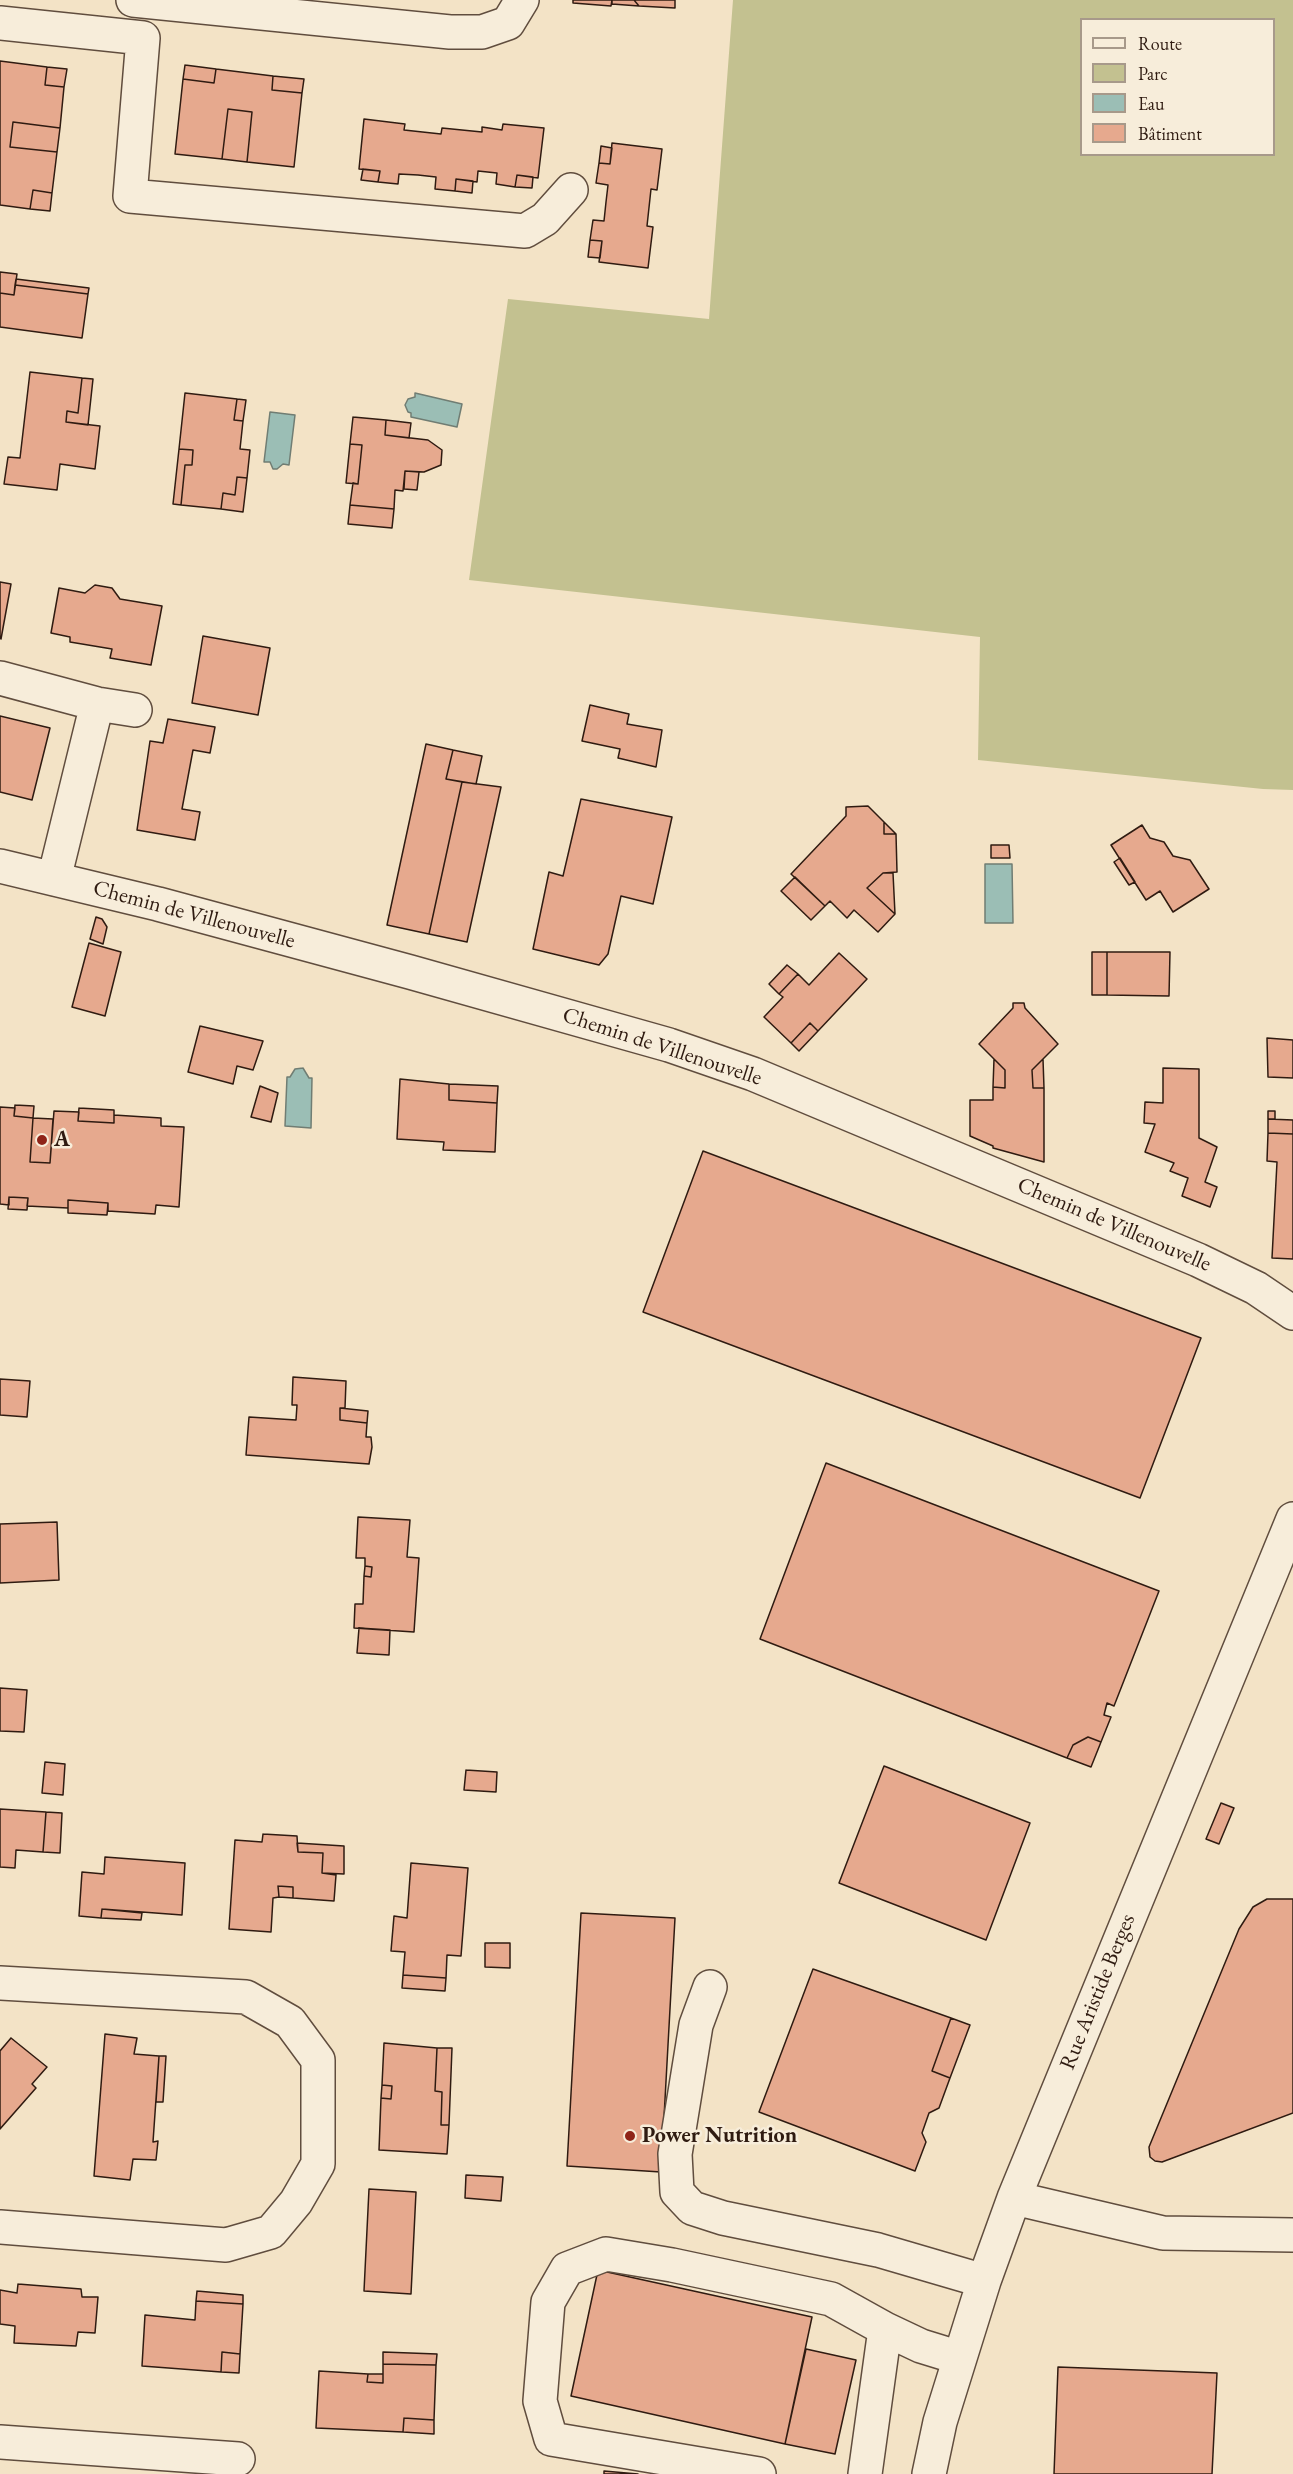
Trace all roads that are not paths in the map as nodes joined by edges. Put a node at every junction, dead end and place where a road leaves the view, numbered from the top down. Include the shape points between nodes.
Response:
1 (133, 0) edge
2 (522, 0) edge
3 (0, 23) edge
4 (571, 190) dead end
5 (0, 678) edge
6 (97, 704) junction
7 (135, 710) dead end
8 (0, 866) edge
9 (54, 879) junction
10 (1293, 1313) edge
11 (1293, 1519) edge
12 (0, 1983) edge
13 (710, 1987) dead end
14 (1014, 2198) junction
15 (0, 2227) edge
16 (1293, 2235) edge
17 (984, 2282) junction
18 (885, 2329) junction
19 (960, 2358) junction
20 (0, 2442) edge
21 (238, 2459) dead end
22 (759, 2474) edge
23 (865, 2474) edge
24 (929, 2474) edge

1 - 2 street via 482,32 508,23
3 - 4 street via 143,38 130,196 525,231 545,219
5 - 6 street
6 - 7 street
6 - 9 street
8 - 9 street, Chemin de Villenouvelle
9 - 10 street, Chemin de Villenouvelle via 410,972 669,1045 753,1074 1198,1260 1256,1288
11 - 14 street, Rue Aristide Berges
12 - 15 street via 246,1997 290,2022 318,2060 318,2164 296,2202 271,2232 226,2245
13 - 17 street via 696,2025 675,2154 677,2192 692,2208 723,2218 878,2250
14 - 16 street via 1163,2234
14 - 17 street, Rue Aristide Berges
17 - 19 street, Rue Aristide Berges
18 - 19 street
18 - 22 street via 831,2299 672,2265 606,2254 567,2269 548,2302 540,2401 551,2439
18 - 23 street
19 - 24 street, Rue Aristide Berges
20 - 21 street

